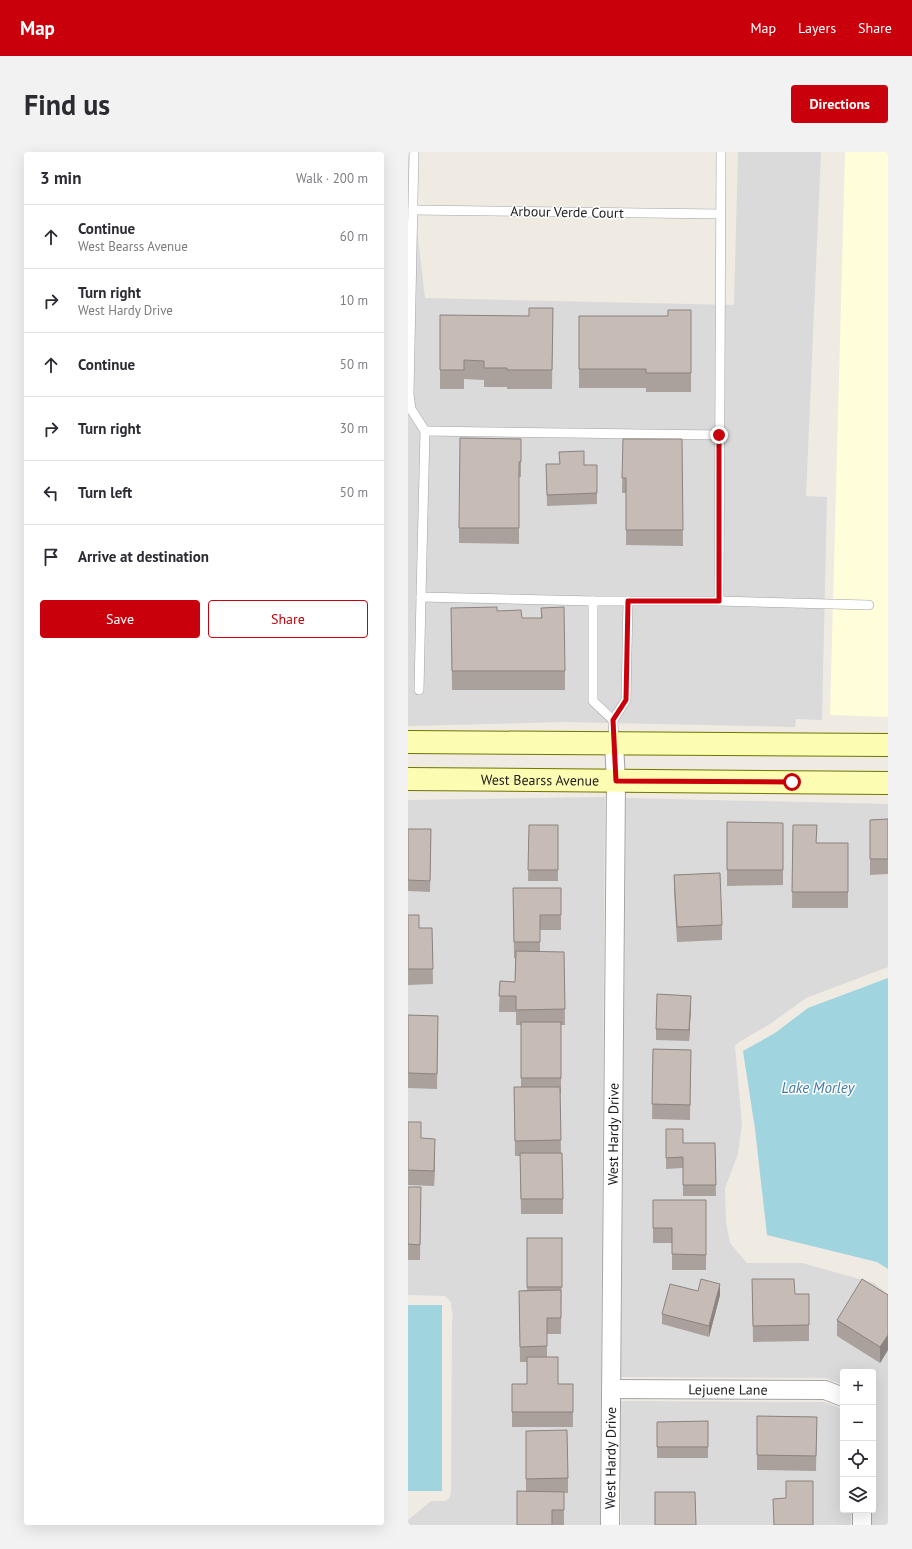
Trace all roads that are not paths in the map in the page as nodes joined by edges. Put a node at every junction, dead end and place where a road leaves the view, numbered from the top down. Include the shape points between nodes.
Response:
1 (414, 152) edge
2 (721, 152) edge
3 (413, 210) junction
4 (720, 214) junction
5 (425, 431) junction
6 (719, 435) junction
7 (421, 597) junction
8 (593, 601) junction
9 (628, 601) junction
10 (719, 601) junction
11 (869, 604) dead end
12 (419, 690) dead end
13 (613, 720) junction
14 (408, 742) edge
15 (614, 744) junction
16 (888, 745) edge
17 (408, 779) edge
18 (616, 781) junction
19 (888, 783) edge
20 (611, 1389) junction
21 (840, 1396) edge
22 (862, 1513) edge
23 (610, 1525) edge
24 (862, 1525) edge

1 - 3 lane
2 - 4 lane
3 - 4 lane, Arbour Verde Court
3 - 5 lane via 409,394 411,408
4 - 6 lane
5 - 6 lane
5 - 7 lane
6 - 10 lane
7 - 8 lane
7 - 12 lane
8 - 9 lane
8 - 13 lane via 593,701
9 - 10 lane
9 - 13 lane via 626,700
10 - 11 lane
13 - 15 lane
14 - 15 main road
15 - 16 main road
15 - 18 street, West Hardy Drive
17 - 18 main road, West Bearss Avenue
18 - 19 main road, West Bearss Avenue
18 - 20 street, West Hardy Drive
20 - 21 street, Lejuene Lane via 825,1390
20 - 23 street, West Hardy Drive
22 - 24 street

